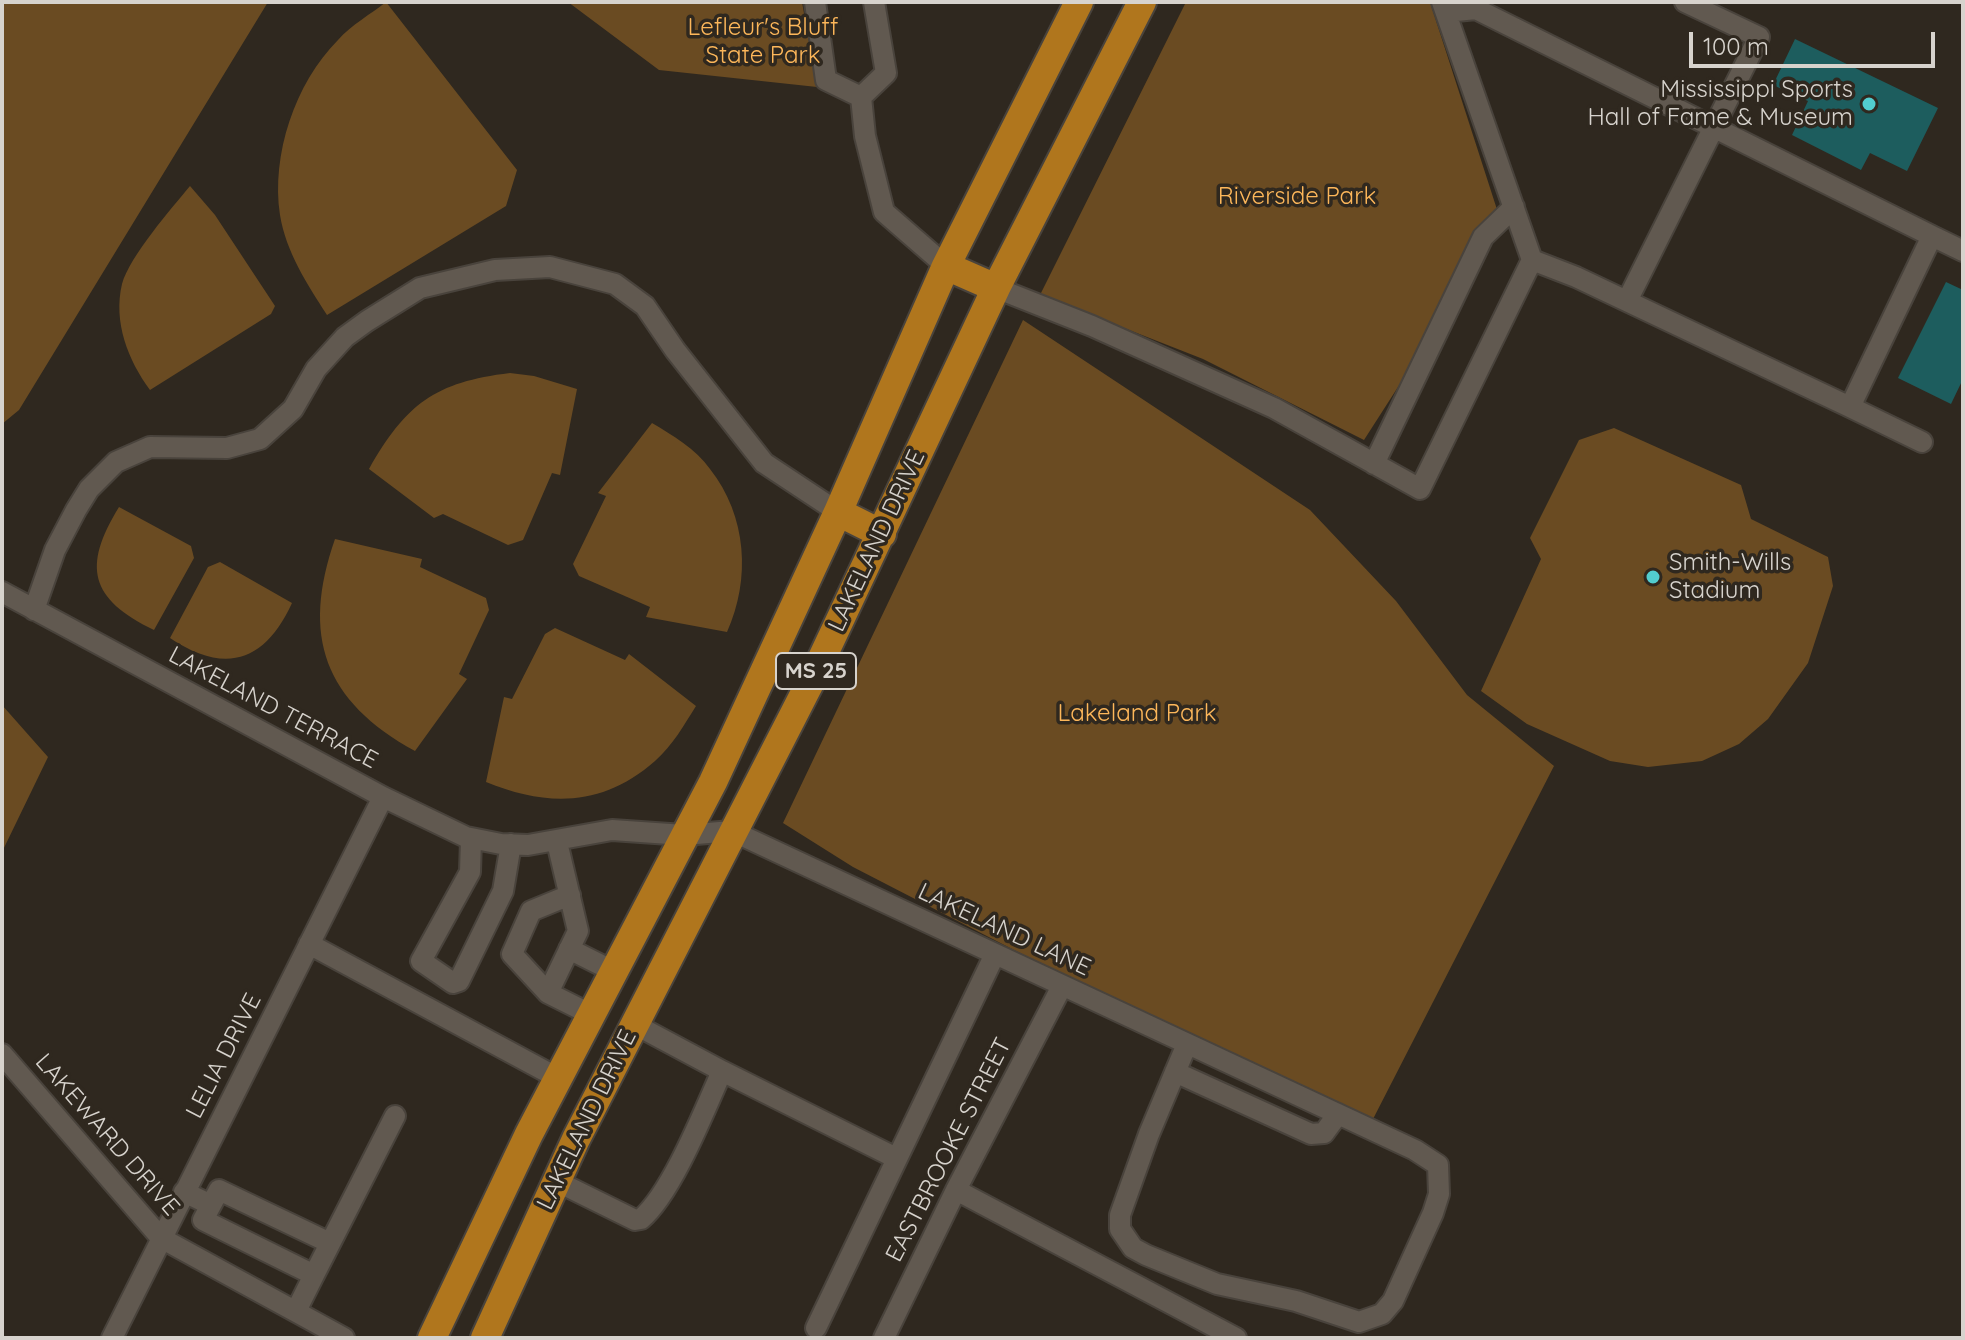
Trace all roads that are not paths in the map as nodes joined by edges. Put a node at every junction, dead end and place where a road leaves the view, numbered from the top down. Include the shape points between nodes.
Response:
1 (815, 2) edge
2 (874, 2) edge
3 (1079, 2) edge
4 (1142, 2) edge
5 (1685, 2) edge
6 (1444, 7) edge
7 (861, 97) junction
8 (1714, 127) junction
9 (1514, 207) junction
10 (1932, 236) junction
11 (1963, 251) edge
12 (1532, 260) junction
13 (946, 266) junction
14 (996, 288) junction
15 (1627, 301) junction
16 (1850, 407) junction
17 (1922, 442) dead end
18 (1374, 464) junction
19 (838, 512) junction
20 (882, 534) junction
21 (2, 592) edge
22 (34, 610) junction
23 (383, 797) junction
24 (732, 831) junction
25 (684, 835) junction
26 (471, 839) junction
27 (557, 842) junction
28 (519, 845) junction
29 (570, 895) junction
30 (309, 944) junction
31 (569, 949) junction
32 (995, 954) junction
33 (613, 971) junction
34 (1062, 986) junction
35 (548, 993) junction
36 (590, 1014) junction
37 (634, 1024) junction
38 (1187, 1044) junction
39 (2, 1054) edge
40 (722, 1071) junction
41 (1175, 1072) junction
42 (558, 1078) junction
43 (1338, 1114) junction
44 (395, 1116) dead end
45 (896, 1158) junction
46 (556, 1181) junction
47 (956, 1190) junction
48 (184, 1192) junction
49 (211, 1205) junction
50 (161, 1238) junction
51 (330, 1243) junction
52 (314, 1275) junction
53 (296, 1311) junction
54 (816, 1328) dead end
55 (335, 1335) edge
56 (112, 1338) edge
57 (432, 1338) edge
58 (485, 1338) edge
59 (884, 1338) edge
60 (1236, 1338) edge

1 - 7 street via 826,80
2 - 7 street via 886,73
3 - 13 highway, LAKELAND DRIVE / MS 25
4 - 14 highway, LAKELAND DRIVE / MS 25
5 - 8 street via 1759,37
6 - 8 street via 1476,9
6 - 9 street
7 - 13 street via 884,212
8 - 10 street
8 - 15 street
9 - 12 street
9 - 18 street via 1483,237
10 - 11 street
10 - 16 street
12 - 15 street
12 - 18 street via 1420,489
13 - 14 highway
13 - 19 highway, LAKELAND DRIVE / MS 25
14 - 18 street via 1184,366
14 - 20 highway, LAKELAND DRIVE / MS 25
15 - 16 street
16 - 17 street
19 - 20 highway
19 - 22 street via 764,463 645,306 615,284 550,267 495,270 420,288 367,321 345,337 316,369 293,409 260,439 227,448 150,447 116,462 76,510
19 - 25 highway, LAKELAND DRIVE / MS 25
20 - 24 highway, LAKELAND DRIVE / MS 25
21 - 22 street, LAKELAND TERRACE
22 - 23 street, LAKELAND TERRACE
23 - 26 street, LAKELAND TERRACE
23 - 30 street, LELIA DRIVE
24 - 25 street, LAKELAND LANE
24 - 32 street, LAKELAND LANE
24 - 37 highway, LAKELAND DRIVE / MS 25
25 - 27 street, LAKELAND LANE via 612,830
25 - 33 highway, LAKELAND DRIVE / MS 25
26 - 28 street, LAKELAND TERRACE
26 - 28 street via 470,872 421,961 453,983 459,981 503,891
27 - 28 street, LAKELAND LANE
27 - 29 street
29 - 31 street via 578,931
29 - 35 street via 531,911 512,954
30 - 42 street
30 - 48 street, LELIA DRIVE
31 - 33 street
31 - 35 street
32 - 34 street, LAKELAND LANE
32 - 45 street
33 - 36 highway, LAKELAND DRIVE / MS 25
34 - 38 street, LAKELAND LANE
34 - 47 street, EASTBROOKE STREET
35 - 36 street
36 - 42 highway, LAKELAND DRIVE / MS 25
37 - 40 street
37 - 46 highway, LAKELAND DRIVE / MS 25
38 - 41 street
38 - 43 street, LAKELAND LANE
39 - 50 street, LAKEWARD DRIVE
40 - 45 street
40 - 46 street via 672,1175 641,1219
41 - 43 street via 1311,1134 1324,1133
41 - 43 street, LAKELAND LANE via 1120,1215 1120,1229 1133,1248 1217,1284 1296,1301 1359,1322 1382,1314 1393,1301 1433,1213 1438,1165
42 - 57 highway, LAKELAND DRIVE / MS 25
44 - 51 street
45 - 54 street
46 - 58 highway, LAKELAND DRIVE / MS 25
47 - 59 street, EASTBROOKE STREET
47 - 60 street
48 - 49 street
48 - 50 street, LELIA DRIVE
49 - 51 street via 219,1190
49 - 52 street via 203,1220
50 - 53 street, LAKEWARD DRIVE
50 - 56 street, LELIA DRIVE
51 - 52 street
52 - 53 street
53 - 55 street, LAKEWARD DRIVE

